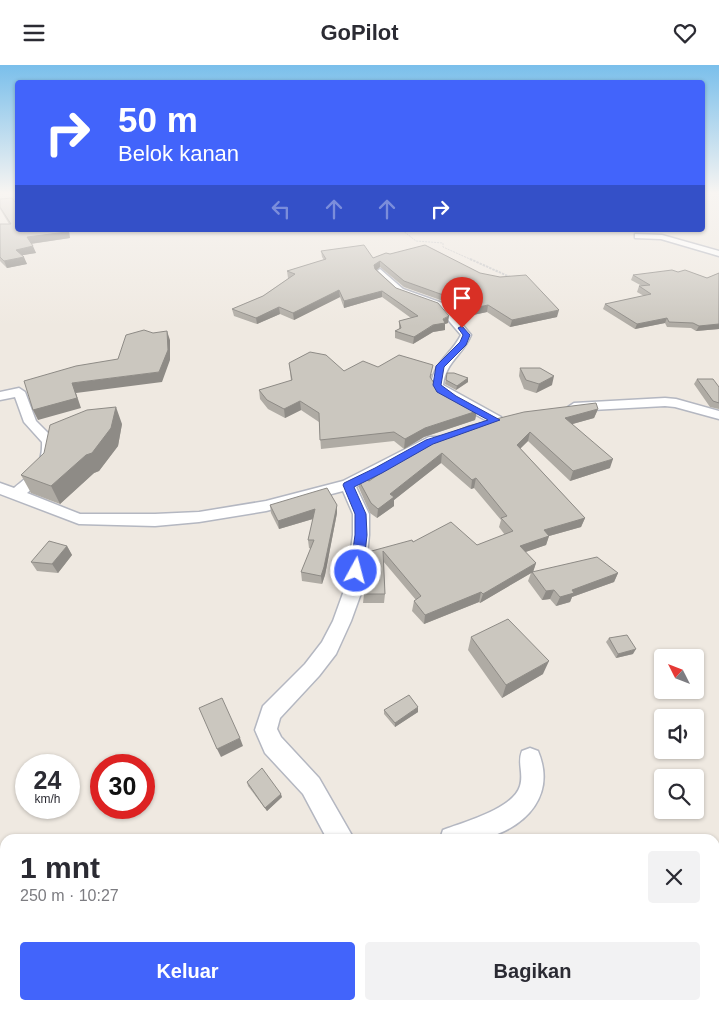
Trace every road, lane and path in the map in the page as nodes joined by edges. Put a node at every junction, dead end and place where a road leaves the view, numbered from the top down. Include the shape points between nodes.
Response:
1 (411, 237) edge
2 (662, 237) edge
3 (719, 254) edge
4 (380, 272) edge
5 (510, 280) edge
6 (0, 396) edge
7 (561, 409) edge
8 (719, 415) edge
9 (477, 425) edge
10 (448, 434) edge
11 (348, 485) junction
12 (0, 488) edge
13 (16, 493) junction
14 (530, 759) dead end
15 (338, 834) edge
16 (464, 834) edge

1 - 5 path via 416,241 444,243 444,247 511,277
2 - 3 street
4 - 9 street via 400,291 442,305 462,328 466,335 464,343 440,366 437,385 448,395 503,419
6 - 13 street via 19,392 30,423 49,441 50,461
7 - 8 street via 598,404 665,402
10 - 11 street
11 - 13 street via 239,511 155,519 79,519
11 - 15 street via 361,514 355,585 329,648 271,713 266,730 273,745 311,786
12 - 13 street
14 - 16 street via 534,775 529,795 513,813

